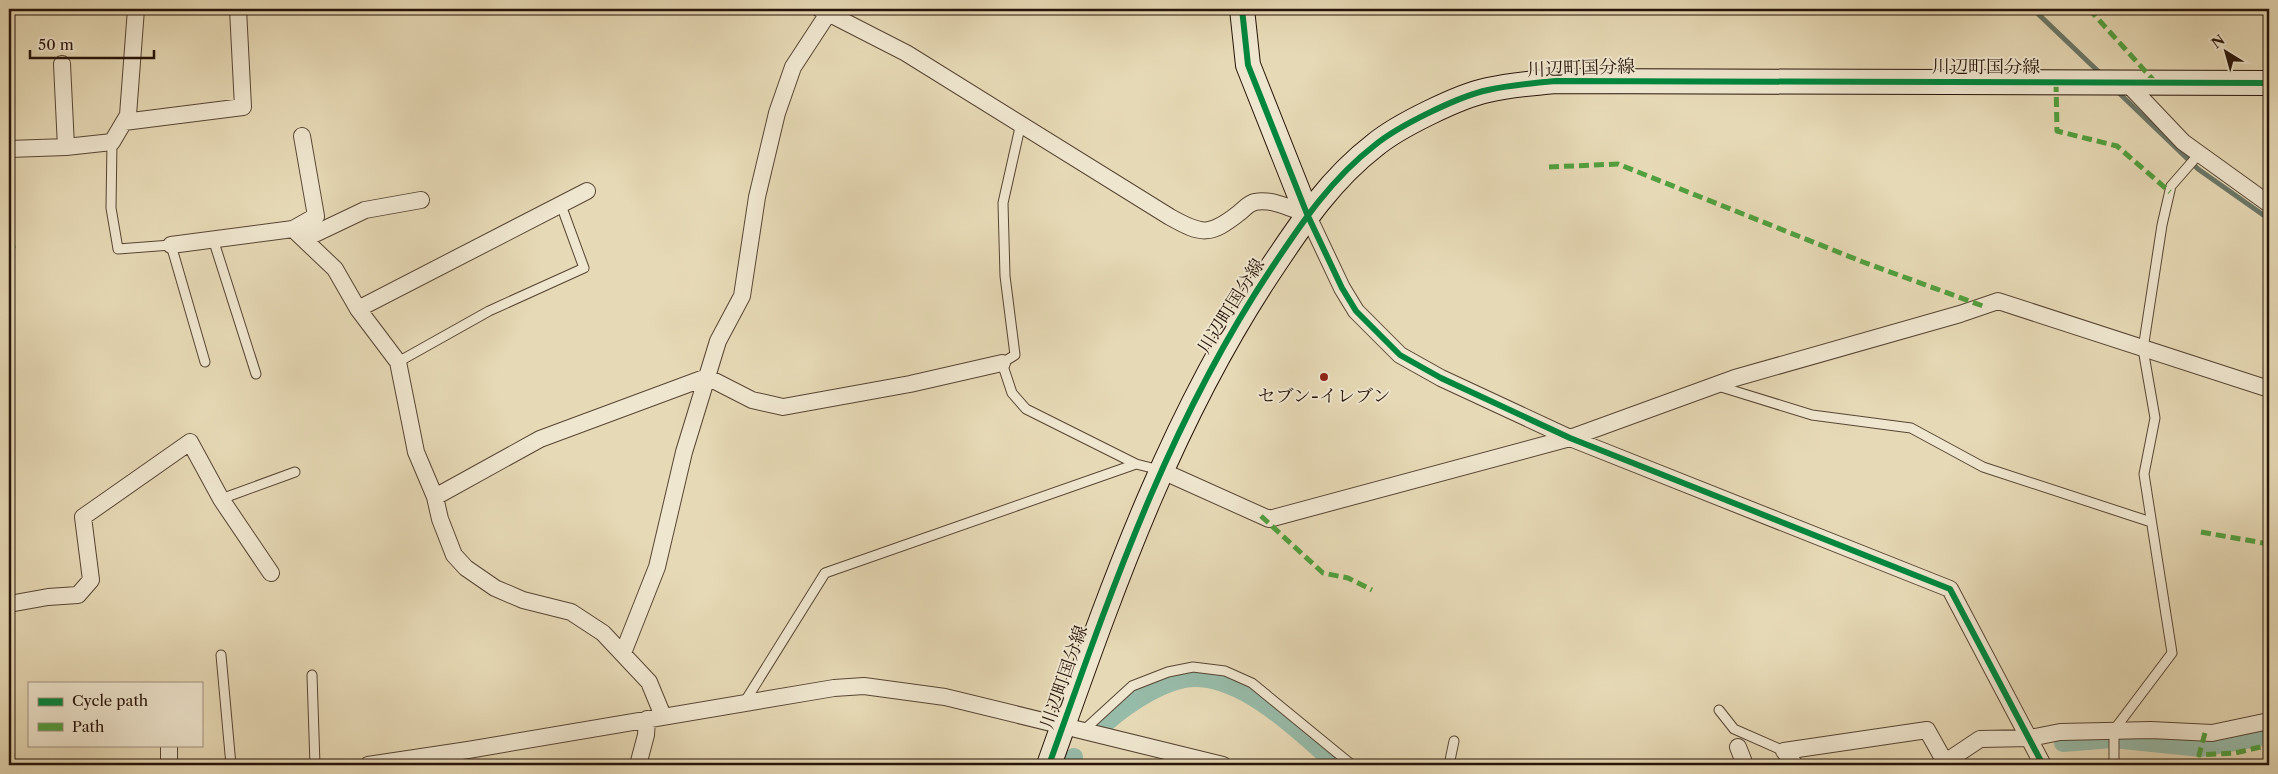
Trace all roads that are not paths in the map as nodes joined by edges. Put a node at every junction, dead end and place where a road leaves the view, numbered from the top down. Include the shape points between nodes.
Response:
1 (136, 9) edge
2 (238, 9) edge
3 (1242, 9) edge
4 (825, 11) edge
5 (62, 64) dead end
6 (2126, 82) junction
7 (2269, 83) edge
8 (124, 122) junction
9 (1021, 123) junction
10 (302, 136) dead end
11 (112, 142) junction
12 (66, 147) junction
13 (9, 149) edge
14 (2199, 154) junction
15 (587, 191) dead end
16 (421, 200) dead end
17 (2269, 204) edge
18 (560, 205) junction
19 (1308, 214) junction
20 (298, 234) junction
21 (213, 239) junction
22 (171, 244) junction
23 (358, 309) junction
24 (2143, 350) junction
25 (205, 362) dead end
26 (398, 362) junction
27 (1002, 363) junction
28 (256, 374) dead end
29 (707, 377) junction
30 (1716, 385) junction
31 (2269, 389) edge
32 (1570, 438) junction
33 (1136, 464) junction
34 (1160, 470) junction
35 (295, 472) dead end
36 (435, 497) junction
37 (221, 499) junction
38 (2152, 522) junction
39 (271, 573) dead end
40 (9, 604) edge
41 (623, 652) junction
42 (221, 655) dead end
43 (312, 675) dead end
44 (744, 703) junction
45 (1718, 710) dead end
46 (655, 717) junction
47 (2269, 721) edge
48 (1074, 728) junction
49 (2114, 731) junction
50 (2030, 738) junction
51 (1454, 741) dead end
52 (169, 746) edge
53 (1738, 748) dead end
54 (1784, 752) junction
55 (1943, 764) edge
56 (169, 765) edge
57 (230, 765) edge
58 (315, 765) edge
59 (375, 765) edge
60 (638, 765) edge
61 (1049, 765) edge
62 (1222, 765) edge
63 (1352, 765) edge
64 (1449, 765) edge
65 (1745, 765) edge
66 (1795, 765) edge
67 (2044, 765) edge
68 (2114, 765) edge

1 - 8 street via 128,115
2 - 8 street via 243,106
3 - 19 street via 1248,65
4 - 9 street via 906,53
4 - 29 street via 794,67 778,113 757,197 742,296 718,341
5 - 12 street
6 - 7 street, 川辺町国分線
6 - 14 street via 2183,142
6 - 19 street, 川辺町国分線 via 1556,81 1512,85 1486,90 1461,100 1376,144 1350,166
8 - 11 street
9 - 19 street via 1193,229 1206,231 1221,227 1253,202 1264,201
9 - 27 lane via 1003,203 1005,276 1015,355
10 - 20 street via 316,216
11 - 12 street
11 - 22 lane via 110,208 118,249
12 - 13 street
14 - 17 street
14 - 24 lane via 2171,186
15 - 18 street
16 - 20 street via 365,210
18 - 23 street
18 - 26 lane via 584,268 489,311
19 - 32 street via 1356,311 1400,355 1441,378
19 - 34 street, 川辺町国分線 via 1247,304 1206,376
20 - 21 street
20 - 23 street via 336,269
21 - 22 street
21 - 28 lane
22 - 25 lane
23 - 26 street
24 - 30 street via 1998,301
24 - 31 street
24 - 38 lane via 2155,418 2144,474
26 - 36 street via 416,452
27 - 29 street via 783,407 752,400
27 - 33 lane via 1012,393 1026,409
29 - 36 street via 540,439
29 - 41 street via 684,452 657,567
30 - 32 street
30 - 38 lane via 1812,415 1911,428 1982,467
32 - 34 street via 1269,519
32 - 50 street via 1950,589
33 - 34 lane
33 - 44 lane via 825,573
34 - 48 street, 川辺町国分線 via 1111,590
35 - 37 lane
36 - 41 street via 454,554 466,568 495,588 524,600 571,612
37 - 39 street
37 - 40 street via 190,442 83,517 91,580 78,595
38 - 49 lane via 2172,653
41 - 46 street via 649,682
42 - 57 lane
43 - 58 lane
44 - 46 street
44 - 48 street via 864,686 945,697
45 - 54 lane via 1734,729
46 - 59 street
46 - 60 street
47 - 49 street via 2212,733
48 - 61 street, 川辺町国分線
48 - 62 street
48 - 63 lane via 1132,686 1168,672 1193,667 1225,670 1252,682
49 - 50 street via 2060,732
49 - 68 lane
50 - 55 street via 1980,739
50 - 67 street
51 - 64 lane
52 - 56 street
53 - 65 street
54 - 55 street via 1927,730
54 - 66 street

